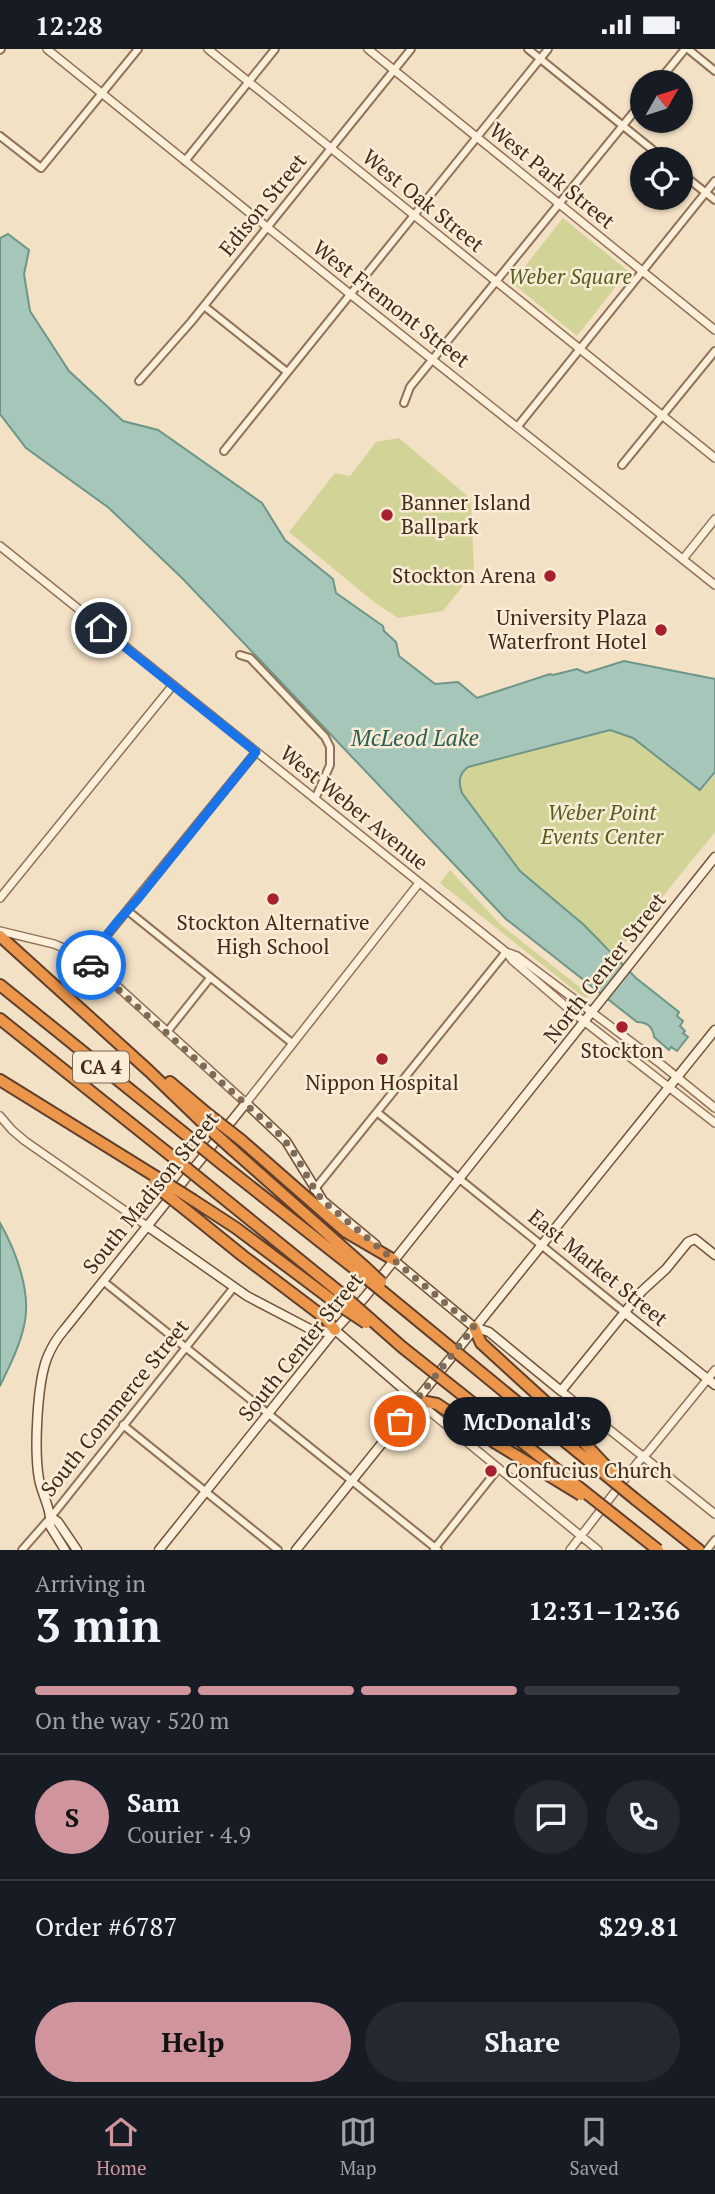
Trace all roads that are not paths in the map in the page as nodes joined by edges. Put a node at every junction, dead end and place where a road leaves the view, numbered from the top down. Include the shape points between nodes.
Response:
1 (47, 49) edge
2 (138, 49) edge
3 (208, 49) edge
4 (275, 49) edge
5 (368, 49) edge
6 (411, 49) edge
7 (528, 49) edge
8 (548, 49) edge
9 (686, 49) edge
10 (540, 59) junction
11 (668, 70) edge
12 (394, 71) junction
13 (715, 71) edge
14 (248, 82) junction
15 (102, 93) junction
16 (630, 117) edge
17 (623, 126) junction
18 (0, 136) edge
19 (477, 138) junction
20 (649, 147) edge
21 (331, 149) junction
22 (185, 161) junction
23 (715, 181) edge
24 (693, 183) edge
25 (706, 193) junction
26 (715, 200) edge
27 (560, 204) junction
28 (414, 215) junction
29 (267, 228) junction
30 (642, 272) junction
31 (496, 282) junction
32 (350, 294) junction
33 (204, 306) junction
34 (715, 330) edge
35 (580, 349) junction
36 (715, 351) edge
37 (433, 360) junction
38 (287, 372) junction
39 (139, 381) dead end
40 (404, 403) dead end
41 (662, 416) junction
42 (518, 426) junction
43 (223, 451) dead end
44 (715, 458) edge
45 (622, 465) dead end
46 (715, 519) edge
47 (0, 546) edge
48 (683, 559) junction
49 (715, 585) edge
50 (240, 655) dead end
51 (173, 685) junction
52 (256, 752) junction
53 (314, 799) junction
54 (715, 857) edge
55 (419, 883) junction
56 (0, 898) edge
57 (128, 911) junction
58 (1, 936) edge
59 (506, 953) junction
60 (86, 961) junction
61 (210, 978) junction
62 (0, 985) edge
63 (592, 1013) junction
64 (0, 1019) edge
65 (585, 1022) junction
66 (167, 1032) junction
67 (714, 1034) edge
68 (292, 1043) junction
69 (677, 1077) junction
70 (0, 1078) edge
71 (670, 1086) junction
72 (521, 1101) joint
73 (246, 1103) junction
74 (715, 1108) edge
75 (378, 1113) junction
76 (0, 1116) edge
77 (206, 1119) junction
78 (715, 1122) edge
79 (459, 1178) junction
80 (156, 1181) junction
81 (314, 1189) junction
82 (147, 1226) junction
83 (542, 1245) junction
84 (715, 1255) edge
85 (394, 1260) junction
86 (362, 1270) junction
87 (103, 1281) junction
88 (234, 1287) junction
89 (340, 1299) junction
90 (624, 1312) junction
91 (474, 1327) junction
92 (335, 1330) junction
93 (186, 1347) junction
94 (715, 1370) edge
95 (711, 1382) edge
96 (561, 1391) junction
97 (416, 1400) junction
98 (269, 1414) junction
99 (123, 1425) junction
100 (644, 1457) junction
101 (498, 1469) junction
102 (352, 1481) junction
103 (206, 1492) junction
104 (635, 1499) junction
105 (614, 1514) junction
106 (715, 1514) edge
107 (51, 1517) junction
108 (580, 1535) junction
109 (715, 1540) edge
110 (435, 1549) edge
111 (22, 1550) edge
112 (65, 1550) edge
113 (77, 1550) edge
114 (159, 1550) edge
115 (278, 1550) edge
116 (296, 1550) edge
117 (570, 1550) edge
118 (598, 1550) edge
119 (659, 1550) edge
120 (699, 1550) edge
121 (707, 1550) edge

1 - 15 street, West Fremont Street
2 - 15 street
3 - 14 street, West Oak Street
4 - 14 street
5 - 12 street, West Park Street
6 - 12 street, Edison Street
7 - 10 street
8 - 10 street
9 - 11 street
9 - 13 street
10 - 17 street
10 - 19 street
12 - 19 street, West Park Street
12 - 21 street, Edison Street
14 - 21 street, West Oak Street
14 - 22 street
15 - 18 street via 41,168
15 - 22 street, West Fremont Street
16 - 17 street
17 - 20 street
17 - 27 street
19 - 27 street, West Park Street
19 - 28 street
21 - 28 street, West Oak Street
21 - 29 street, Edison Street
22 - 29 street, West Fremont Street
23 - 25 street
24 - 25 street
25 - 26 street
25 - 30 street
27 - 30 street, West Park Street
27 - 31 street
28 - 31 street, West Oak Street
28 - 32 street
29 - 32 street, West Fremont Street
29 - 33 street, Edison Street
30 - 34 street, West Park Street
30 - 35 street
31 - 35 street, West Oak Street
31 - 37 street
32 - 37 street, West Fremont Street
32 - 38 street
33 - 38 street
33 - 39 street, Edison Street
35 - 41 street, West Oak Street
35 - 42 street
36 - 41 street
37 - 40 street via 410,387
37 - 42 street, West Fremont Street
38 - 43 street
41 - 44 street, West Oak Street
41 - 45 street
42 - 48 street, West Fremont Street
46 - 48 street
47 - 51 street, West Weber Avenue
48 - 49 street, West Fremont Street
50 - 53 street via 250,658 325,737 330,765
51 - 52 street, West Weber Avenue
51 - 56 street
52 - 53 street, West Weber Avenue
52 - 57 street
53 - 55 street, West Weber Avenue
54 - 63 main road, North Center Street
55 - 59 street, West Weber Avenue
55 - 68 street, South Madison Street
57 - 60 street
57 - 61 street
58 - 60 street via 54,944
58 - 77 highway, CA 4
59 - 63 street, West Weber Avenue via 517,956
59 - 65 street
59 - 75 street
60 - 66 street
61 - 66 street
61 - 68 street
62 - 86 highway, CA 4, bridge
63 - 65 main road, North Center Street
63 - 69 street, West Weber Avenue
64 - 89 highway, CA 4, bridge via 206,1184
65 - 71 street
65 - 72 main road, North Center Street
66 - 73 street
67 - 69 main road
68 - 73 street, South Madison Street
69 - 71 main road
69 - 74 street, West Weber Avenue
70 - 80 highway, CA 4
71 - 78 street
71 - 83 main road
72 - 79 main road, South Center Street
73 - 81 main road via 295,1153
73 - 82 main road, South Madison Street
75 - 79 street, East Market Street
75 - 81 street
76 - 82 street via 25,1141
77 - 85 highway, bridge via 241,1140 337,1225
77 - 86 highway, CA 4, bridge
79 - 83 street, East Market Street
79 - 85 main road, South Center Street
80 - 89 highway, CA 4, bridge via 193,1200
80 - 92 highway, bridge
81 - 85 main road
82 - 87 main road, South Madison Street
82 - 88 main road
83 - 90 street, East Market Street
83 - 91 main road
84 - 90 main road via 695,1239 688,1242
85 - 91 main road
85 - 92 main road, South Center Street
86 - 104 highway, CA 4, bridge
87 - 93 street
87 - 107 main road, South Madison Street via 57,1338 41,1381 38,1474
88 - 92 main road via 310,1329
88 - 93 street, South Commerce Street
89 - 105 highway, CA 4, bridge
90 - 95 main road, East Market Street
90 - 96 main road
91 - 96 main road via 489,1332
91 - 97 main road
91 - 104 highway, bridge via 481,1343 550,1406
92 - 97 main road
92 - 98 main road, South Center Street
93 - 98 street
93 - 99 street, South Commerce Street
94 - 95 street
95 - 100 street
96 - 100 street
97 - 101 street
97 - 102 main road
97 - 105 highway, bridge via 437,1404
98 - 102 street
98 - 103 main road, South Center Street
99 - 103 street
99 - 107 street, South Commerce Street
100 - 106 street
100 - 108 street
101 - 108 street
101 - 110 street
102 - 110 street
102 - 116 main road
103 - 114 main road, South Center Street
103 - 115 street
104 - 120 highway, CA 4
105 - 119 highway, CA 4, bridge
107 - 111 street, South Commerce Street
107 - 112 main road, South Madison Street via 50,1526
107 - 113 main road
108 - 117 street
108 - 118 street
109 - 121 street

